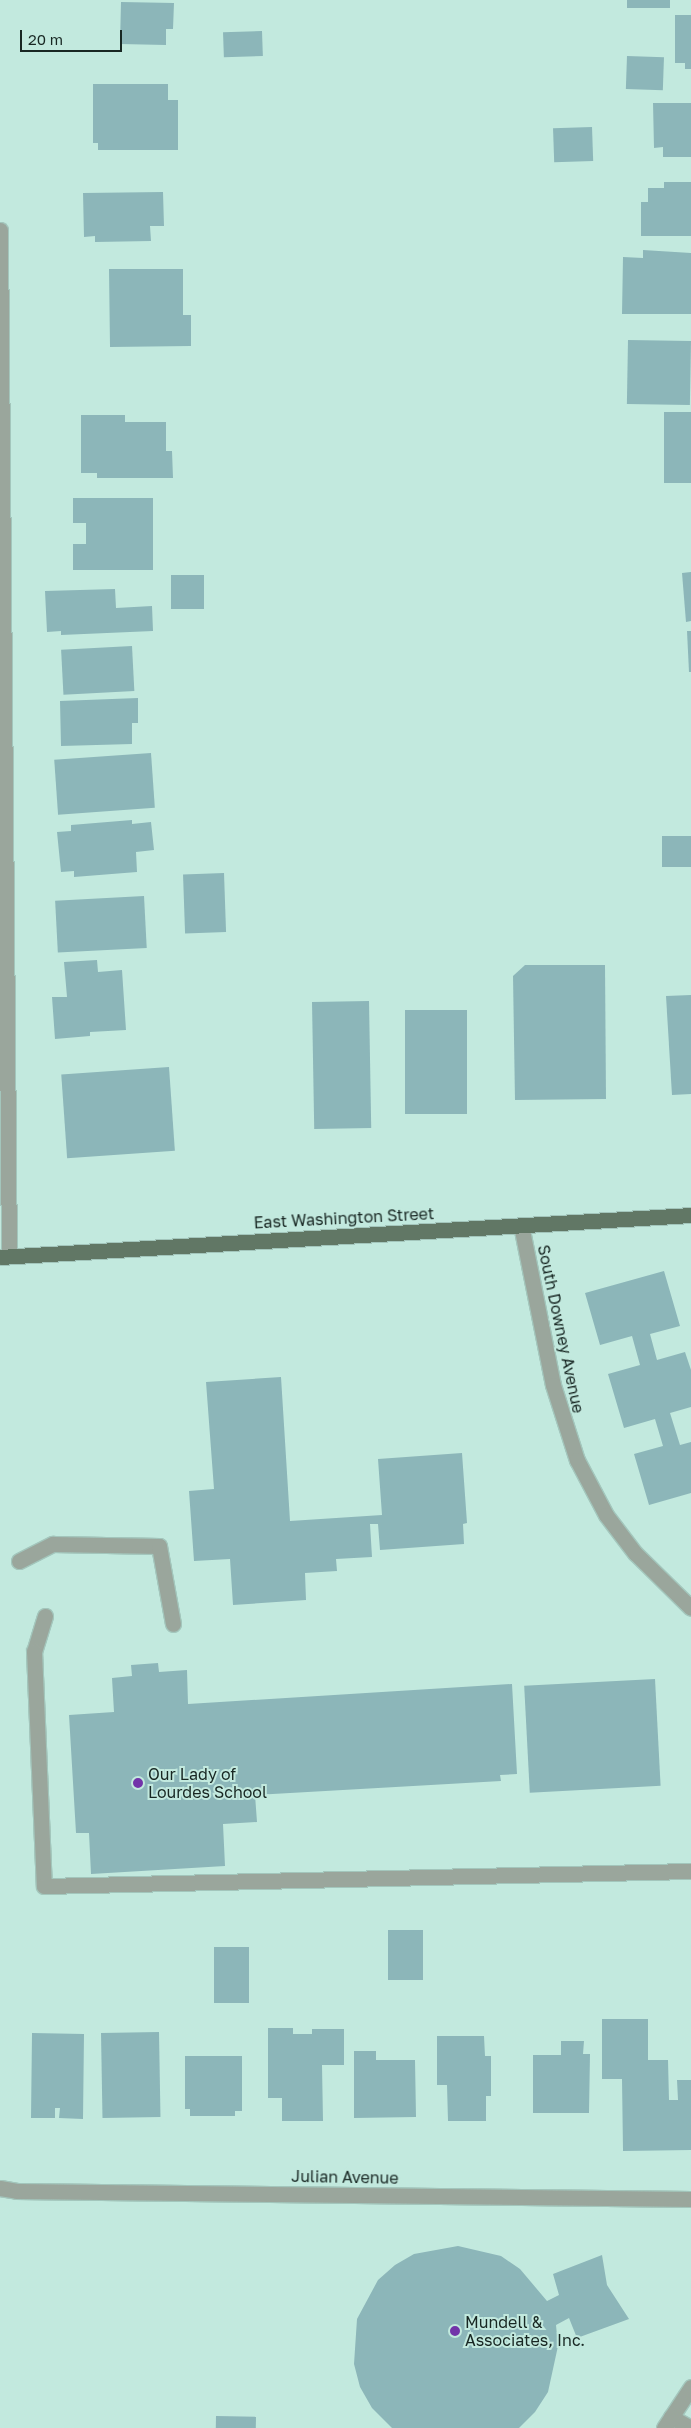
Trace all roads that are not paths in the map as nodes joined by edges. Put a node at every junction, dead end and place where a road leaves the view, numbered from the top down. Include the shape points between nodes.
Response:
1 (0, 230) edge
2 (2, 736) edge
3 (691, 1215) edge
4 (521, 1225) junction
5 (4, 1256) edge
6 (18, 1561) dead end
7 (691, 1608) edge
8 (45, 1616) dead end
9 (173, 1624) dead end
10 (691, 1871) edge
11 (0, 2188) edge
12 (691, 2198) edge
13 (691, 2387) edge
14 (667, 2423) edge
15 (691, 2428) edge

1 - 2 street
2 - 5 street
3 - 4 main road, East Washington Street
4 - 5 main road, East Washington Street
4 - 7 street, South Downey Avenue via 553,1385 577,1460 598,1502 635,1554
6 - 9 street via 53,1544 159,1546
8 - 10 street via 34,1651 44,1886
11 - 12 street, Julian Avenue via 17,2191
13 - 14 street
14 - 15 street

